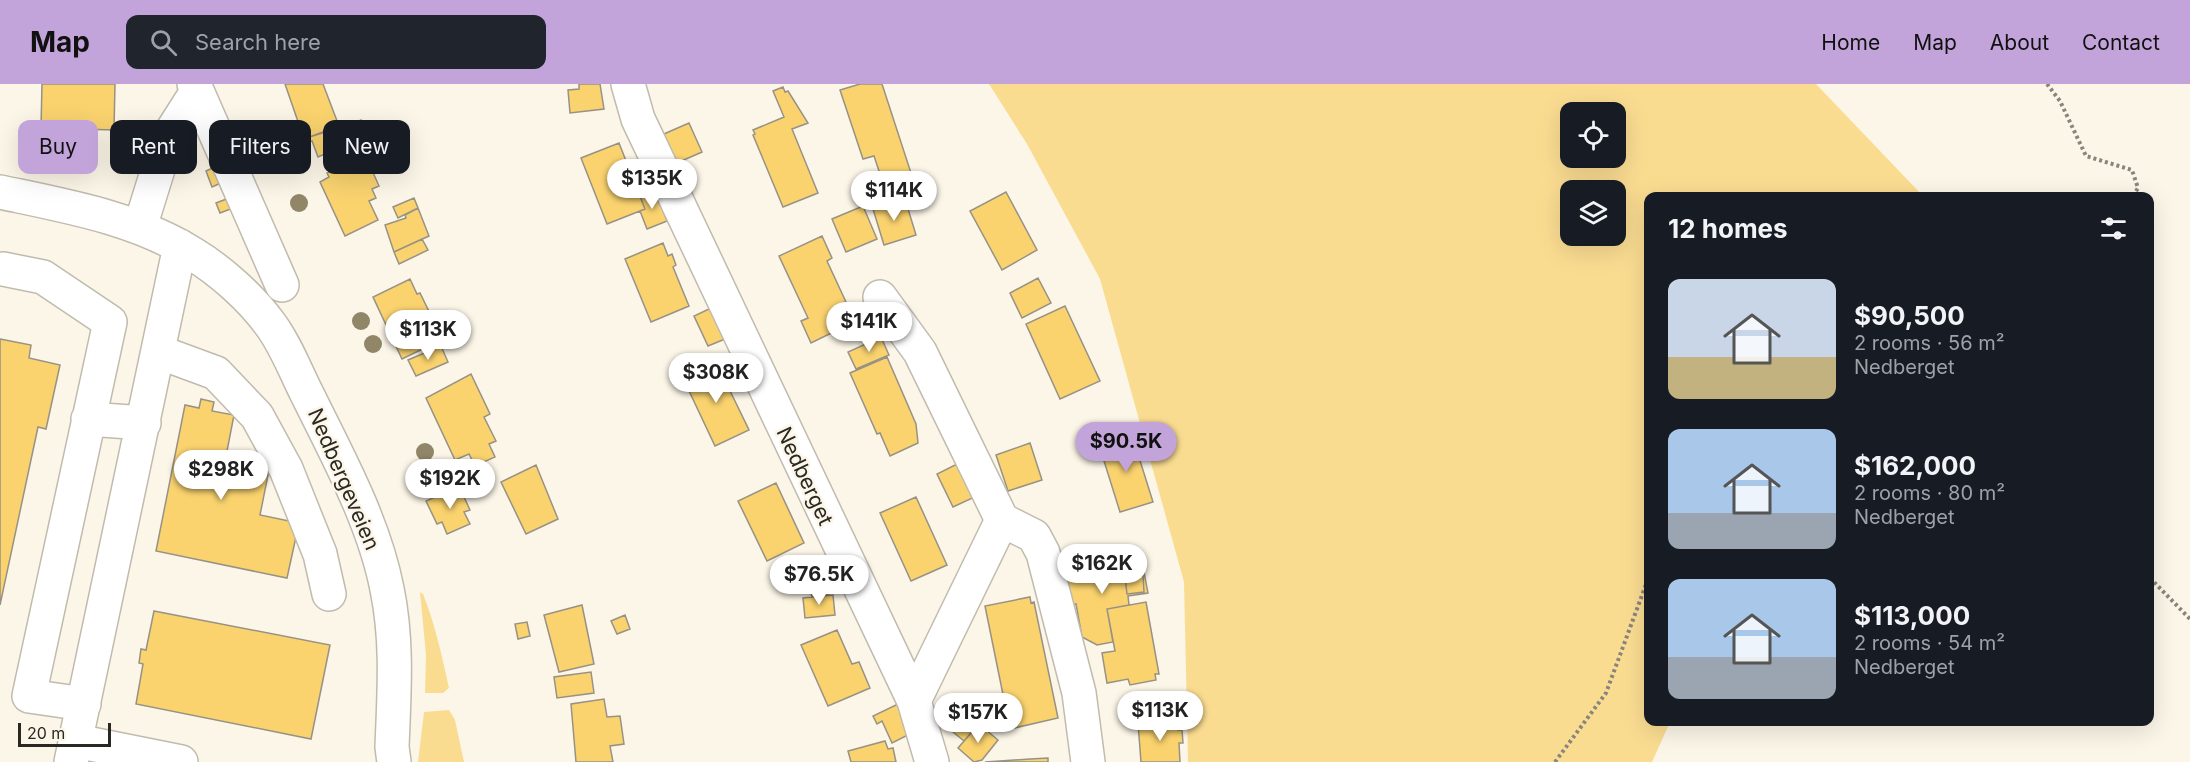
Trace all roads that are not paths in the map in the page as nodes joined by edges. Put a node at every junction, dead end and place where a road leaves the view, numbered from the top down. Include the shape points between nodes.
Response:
1 (628, 84) edge
2 (195, 89) edge
3 (0, 192) edge
4 (140, 227) junction
5 (180, 246) junction
6 (3, 269) dead end
7 (282, 285) dead end
8 (880, 297) dead end
9 (159, 352) junction
10 (88, 418) junction
11 (144, 423) junction
12 (1002, 520) junction
13 (329, 594) dead end
14 (914, 701) junction
15 (84, 704) junction
16 (74, 752) edge
17 (182, 762) edge
18 (394, 762) edge
19 (932, 762) edge
20 (1088, 762) edge

1 - 14 street, Nedberget via 638,119
2 - 4 street via 168,136
2 - 7 street
3 - 4 street, Nedbergeveien
4 - 5 street, Nedbergeveien
5 - 9 street
5 - 18 street, Nedbergeveien via 227,279 270,323 345,470 387,587 396,646
6 - 10 street via 42,277 110,322
8 - 12 street via 920,352
9 - 11 street
9 - 13 street via 216,373 258,416 286,469 320,554
10 - 11 street
10 - 15 street via 29,696
11 - 15 street
12 - 14 street
12 - 20 street via 1034,536 1043,553 1079,693
14 - 19 street, Nedberget
15 - 16 street
16 - 17 street

